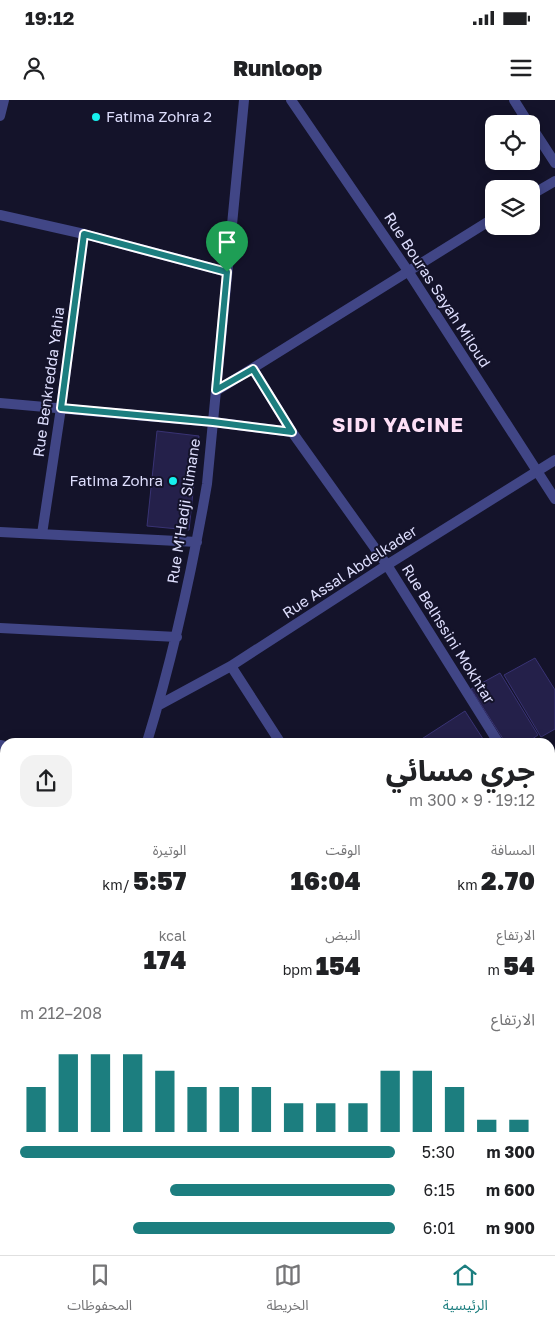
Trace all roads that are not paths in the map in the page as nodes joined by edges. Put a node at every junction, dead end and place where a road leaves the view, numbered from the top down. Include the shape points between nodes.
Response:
1 (4, 100) edge
2 (244, 100) edge
3 (291, 100) edge
4 (514, 100) edge
5 (524, 115) edge
6 (0, 116) edge
7 (540, 140) edge
8 (555, 163) edge
9 (555, 181) edge
10 (540, 190) edge
11 (0, 215) edge
12 (485, 224) edge
13 (84, 234) junction
14 (408, 271) junction
15 (227, 272) junction
16 (253, 369) junction
17 (216, 390) junction
18 (0, 403) edge
19 (61, 408) junction
20 (213, 422) junction
21 (292, 432) junction
22 (555, 460) edge
23 (537, 472) junction
24 (555, 499) edge
25 (0, 532) edge
26 (42, 534) junction
27 (197, 542) junction
28 (387, 565) junction
29 (0, 628) edge
30 (177, 637) junction
31 (230, 666) junction
32 (159, 705) junction
33 (148, 738) edge
34 (277, 738) edge
35 (495, 738) edge

1 - 6 street
2 - 15 street, Rue M'Hadji Slimane
3 - 14 street, Rue Bouras Sayah Miloud
4 - 5 street
7 - 8 street
9 - 10 street
11 - 13 street
12 - 14 street
13 - 15 street
13 - 19 street, Rue Benkredda Yahia
14 - 16 street
14 - 23 street, Rue Bouras Sayah Miloud
15 - 17 street, Rue M'Hadji Slimane
16 - 17 street
16 - 21 street, Rue Belhssini Mokhtar
17 - 20 street, Rue M'Hadji Slimane
18 - 19 street
19 - 20 street
19 - 26 street, Rue Benkredda Yahia
20 - 21 street
20 - 27 street, Rue M'Hadji Slimane
21 - 28 street, Rue Belhssini Mokhtar
22 - 23 street, Rue Assal Abdelkader
23 - 24 street, Rue Bouras Sayah Miloud
23 - 28 street, Rue Assal Abdelkader
25 - 26 street
26 - 27 street
27 - 30 street, Rue M'Hadji Slimane
28 - 31 street, Rue Assal Abdelkader
28 - 35 street, Rue Belhssini Mokhtar
29 - 30 street
30 - 32 street, Rue M'Hadji Slimane
31 - 32 street, Rue Assal Abdelkader
31 - 34 street
32 - 33 street, Rue M'Hadji Slimane

